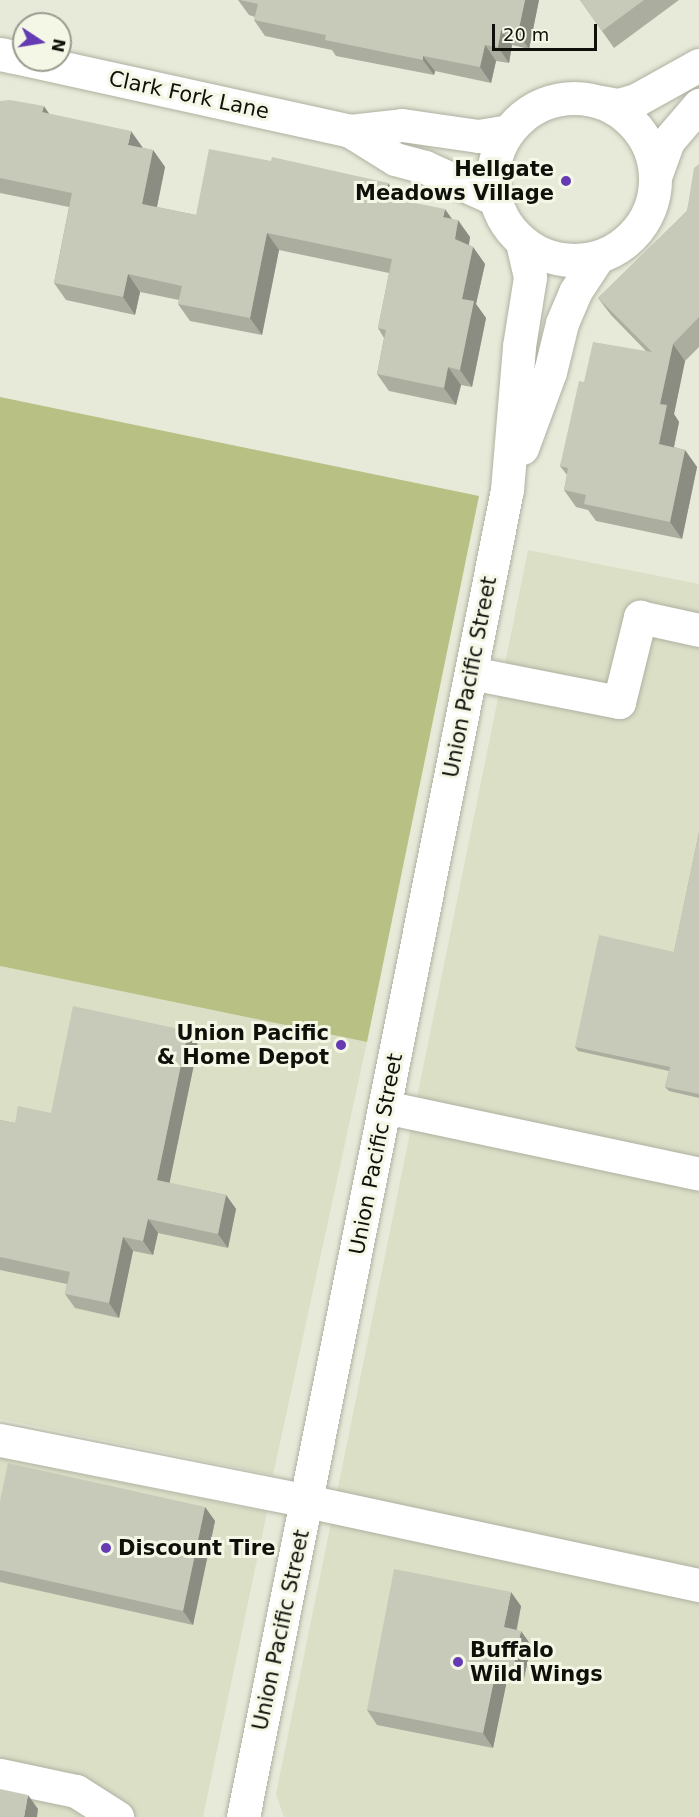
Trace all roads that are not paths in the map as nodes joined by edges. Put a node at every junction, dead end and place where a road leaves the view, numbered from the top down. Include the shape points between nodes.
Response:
1 (699, 64) edge
2 (72, 70) edge
3 (601, 102) junction
4 (699, 105) edge
5 (350, 131) junction
6 (508, 131) junction
7 (656, 174) junction
8 (495, 199) junction
9 (522, 242) junction
10 (598, 257) junction
11 (507, 490) junction
12 (699, 630) edge
13 (471, 673) junction
14 (385, 1107) junction
15 (699, 1174) edge
16 (0, 1440) edge
17 (308, 1501) junction
18 (699, 1585) edge
19 (0, 1775) edge
20 (117, 1817) edge
21 (243, 1817) edge

1 - 3 street via 667,86 636,100 618,105
2 - 5 street, Clark Fork Lane
3 - 6 street via 576,97 550,100 527,113
3 - 7 street via 616,108 639,130
4 - 7 street via 668,141
5 - 6 street, Clark Fork Lane via 402,124 478,136
5 - 8 street, Clark Fork Lane via 395,159
6 - 8 street via 493,171
7 - 10 street via 652,205 636,232
8 - 9 street via 510,230
9 - 10 street via 558,259
9 - 11 street, Union Pacific Street via 530,277 519,346
10 - 11 street, Union Pacific Street via 575,292 562,323 550,372
11 - 13 street, Union Pacific Street
12 - 13 street via 640,617 619,702
13 - 14 street, Union Pacific Street
14 - 15 street
14 - 17 street, Union Pacific Street
16 - 17 street
17 - 18 street
17 - 21 street, Union Pacific Street
19 - 20 street via 76,1791

